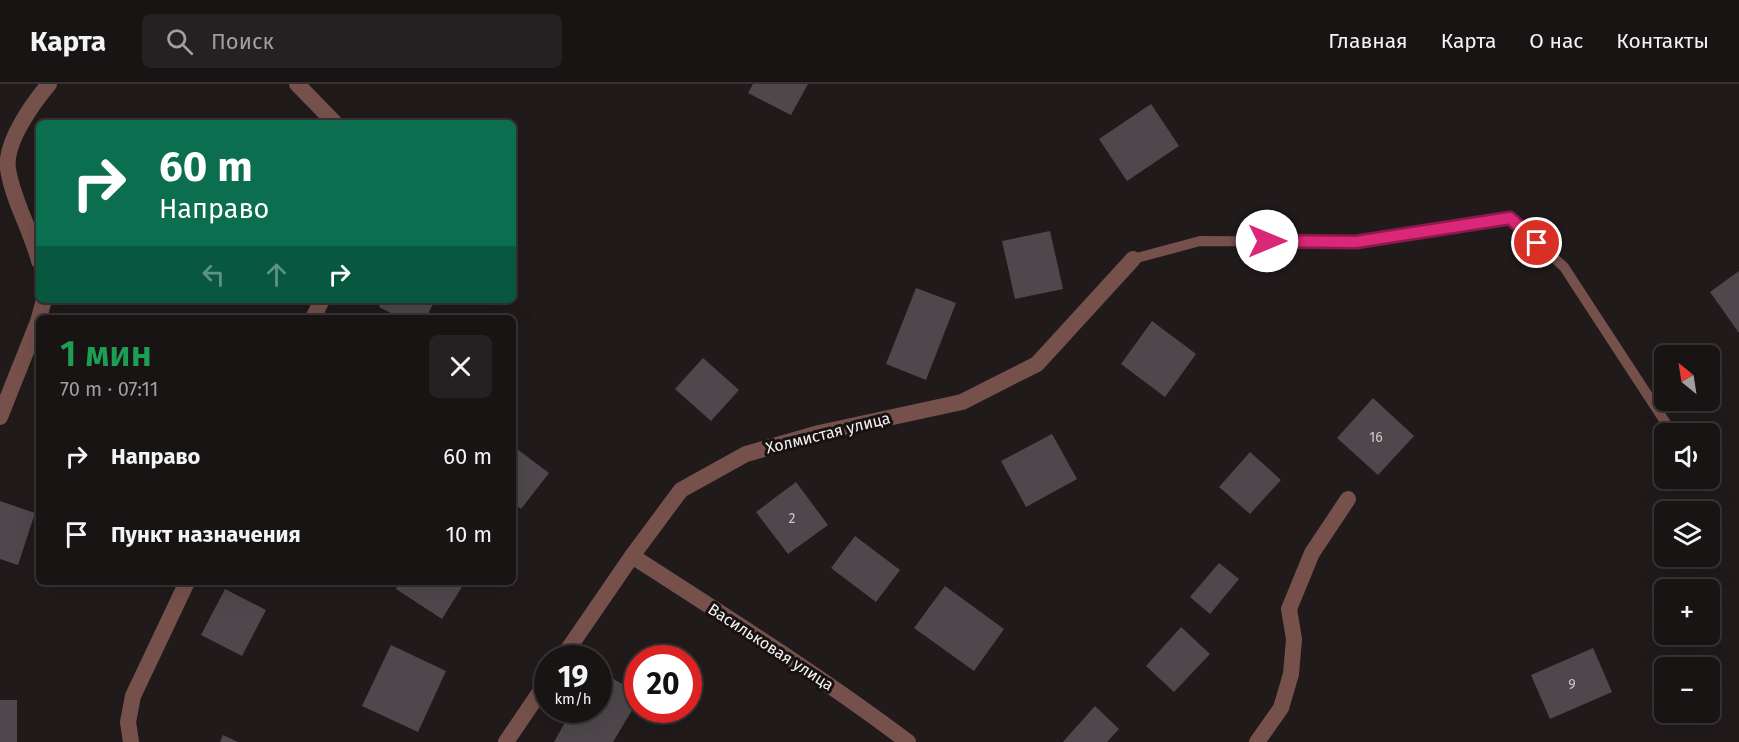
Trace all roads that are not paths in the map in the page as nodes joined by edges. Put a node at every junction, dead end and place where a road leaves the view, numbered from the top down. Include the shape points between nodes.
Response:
1 (49, 84) edge
2 (297, 84) edge
3 (332, 120) edge
4 (36, 252) edge
5 (1133, 259) joint
6 (36, 326) edge
7 (0, 417) edge
8 (1666, 423) edge
9 (1348, 500) dead end
10 (632, 556) junction
11 (186, 585) edge
12 (571, 645) edge
13 (534, 701) edge
14 (130, 742) edge
15 (506, 742) edge
16 (908, 742) edge
17 (1257, 742) edge

1 - 4 street via 12,144 8,167
2 - 3 street
5 - 8 lane via 1200,241 1356,242 1510,218 1564,267
5 - 10 street, Холмистая улица via 1037,364 962,402 819,433 746,454 681,490
6 - 7 street
9 - 17 street via 1312,553 1288,609 1294,639 1292,674 1281,708
10 - 12 street, Холмистая улица
10 - 16 street, Васильковая улица via 777,650
11 - 14 street via 133,696 128,722
13 - 15 street

